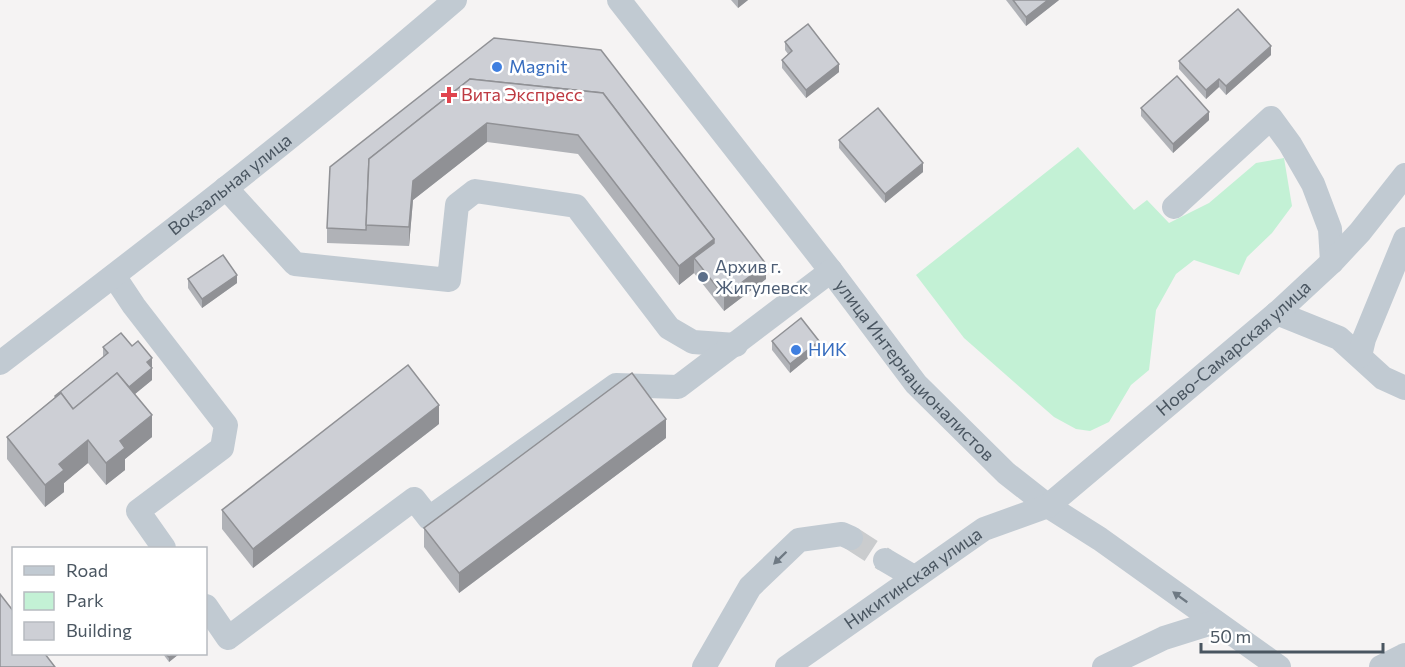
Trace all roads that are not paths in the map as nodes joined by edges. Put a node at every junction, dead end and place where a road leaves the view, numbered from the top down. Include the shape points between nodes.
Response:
1 (455, 0) edge
2 (619, 0) edge
3 (1405, 175) edge
4 (226, 188) junction
5 (1174, 207) dead end
6 (1405, 239) edge
7 (1332, 262) junction
8 (831, 271) junction
9 (114, 276) junction
10 (1277, 313) junction
11 (736, 345) junction
12 (1360, 356) junction
13 (0, 363) edge
14 (1405, 388) edge
15 (1048, 506) junction
16 (850, 538) tunnel mouth
17 (164, 547) edge
18 (885, 560) tunnel mouth
19 (914, 577) junction
20 (207, 607) edge
21 (1215, 622) junction
22 (1405, 655) edge
23 (704, 667) edge
24 (787, 667) edge
25 (1104, 667) edge
26 (1280, 667) edge
27 (1381, 667) edge

1 - 4 street, Вокзальная улица
2 - 8 street, улица Интернационалистов
3 - 7 street, Ново-Самарская улица
4 - 9 street, Вокзальная улица
4 - 11 street via 295,264 449,280 457,205 475,191 576,206 669,328 693,342
5 - 7 street via 1271,118 1313,184 1330,229
6 - 12 street
7 - 10 street, Ново-Самарская улица
8 - 11 street
8 - 15 street, улица Интернационалистов via 916,384 1006,473
9 - 13 street, Вокзальная улица
9 - 17 street via 226,425 222,448 138,511
10 - 12 street via 1340,338
10 - 15 street, Ново-Самарская улица
11 - 20 street via 678,387 616,385 429,518 414,499 228,638
12 - 14 street via 1383,378
15 - 19 street, Никитинская улица via 984,529
21 -> 15 street, улица Интернационалистов
16 -> 23 street via 842,534 799,540 750,587
18 - 19 street
19 - 24 street, Никитинская улица
21 - 25 street via 1164,638
21 - 26 street, улица Интернационалистов
22 - 27 street

